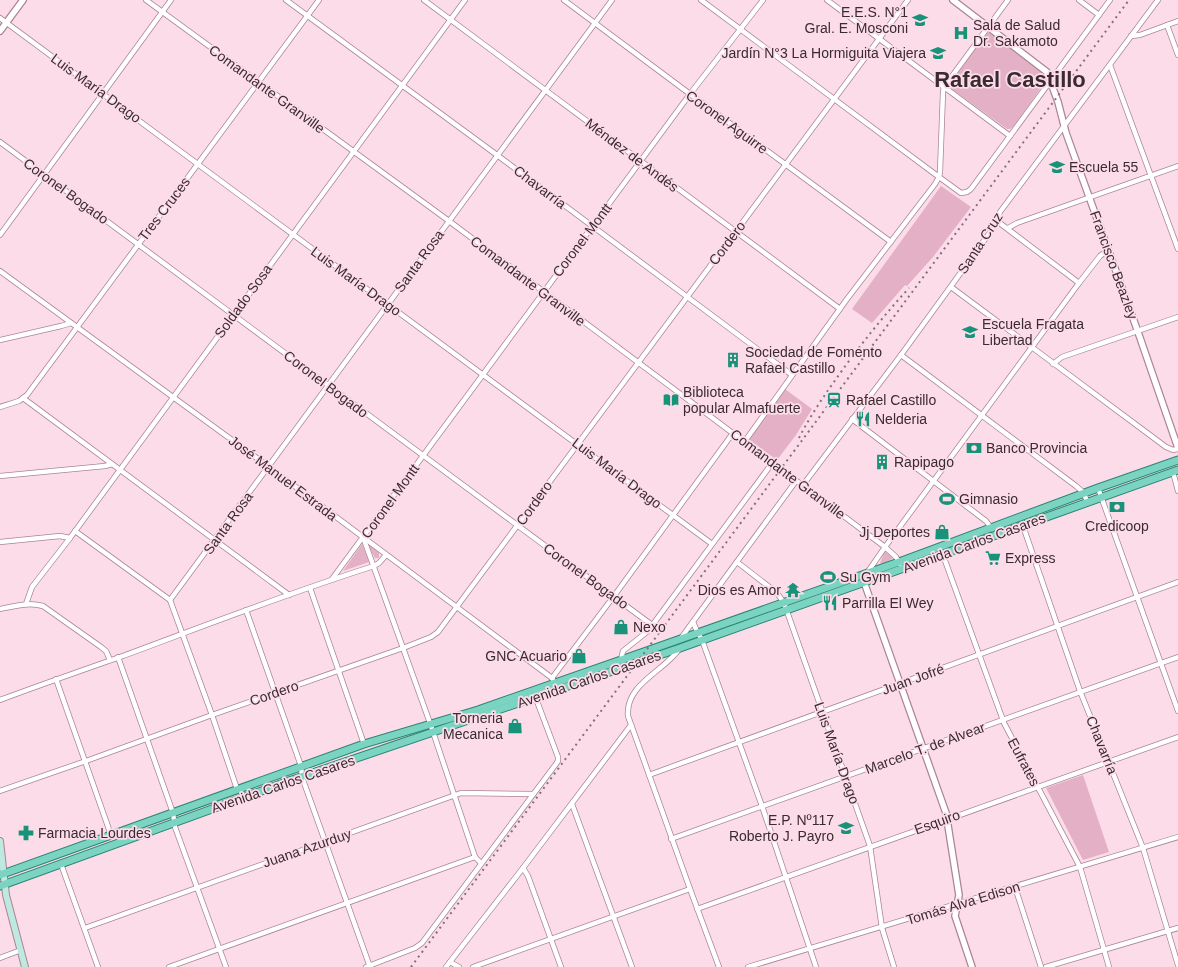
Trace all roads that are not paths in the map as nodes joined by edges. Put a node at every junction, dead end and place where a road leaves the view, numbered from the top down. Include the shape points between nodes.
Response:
1 (23, 0) edge
2 (146, 0) edge
3 (171, 0) edge
4 (286, 0) edge
5 (319, 0) edge
6 (424, 0) edge
7 (465, 0) edge
8 (564, 0) edge
9 (612, 0) edge
10 (701, 0) edge
11 (763, 0) edge
12 (827, 0) edge
13 (908, 0) edge
14 (953, 0) edge
15 (1008, 0) edge
16 (1079, 0) edge
17 (1110, 0) edge
18 (1158, 0) edge
19 (162, 12) junction
20 (1099, 15) junction
21 (308, 16) junction
22 (0, 18) edge
23 (450, 20) junction
24 (1178, 21) edge
25 (6, 23) junction
26 (596, 23) junction
27 (1167, 25) junction
28 (988, 27) junction
29 (740, 29) junction
30 (0, 31) edge
31 (1131, 36) junction
32 (879, 39) junction
33 (1178, 55) edge
34 (1110, 65) junction
35 (1051, 81) junction
36 (258, 82) junction
37 (402, 85) junction
38 (944, 87) junction
39 (546, 90) junction
40 (103, 94) junction
41 (690, 94) junction
42 (834, 99) junction
43 (1065, 126) junction
44 (1010, 136) junction
45 (0, 142) edge
46 (353, 151) junction
47 (497, 155) junction
48 (641, 161) junction
49 (198, 164) junction
50 (786, 164) junction
51 (1178, 166) edge
52 (44, 174) junction
53 (1152, 176) junction
54 (938, 177) junction
55 (1090, 197) junction
56 (449, 221) junction
57 (997, 221) junction
58 (592, 226) junction
59 (1008, 228) junction
60 (736, 231) junction
61 (292, 234) junction
62 (0, 235) edge
63 (891, 242) junction
64 (138, 244) junction
65 (1178, 248) edge
66 (1108, 250) junction
67 (0, 271) edge
68 (1080, 283) junction
69 (951, 287) junction
70 (543, 292) junction
71 (687, 297) junction
72 (388, 304) junction
73 (840, 309) junction
74 (233, 315) junction
75 (1178, 317) edge
76 (71, 323) junction
77 (77, 327) junction
78 (1138, 332) junction
79 (0, 340) edge
80 (1032, 348) junction
81 (901, 355) junction
82 (638, 363) junction
83 (1053, 364) junction
84 (482, 374) junction
85 (792, 375) junction
86 (328, 386) junction
87 (172, 397) junction
88 (23, 398) junction
89 (0, 407) edge
90 (982, 415) junction
91 (852, 419) junction
92 (733, 433) junction
93 (745, 441) junction
94 (577, 444) junction
95 (1178, 449) edge
96 (423, 456) junction
97 (1178, 460) edge
98 (773, 462) junction
99 (112, 464) junction
100 (1178, 464) edge
101 (269, 467) junction
102 (120, 470) junction
103 (1175, 471) edge
104 (0, 476) edge
105 (934, 480) junction
106 (796, 481) junction
107 (803, 485) junction
108 (1098, 488) junction
109 (1178, 491) edge
110 (1084, 493) junction
111 (1101, 497) junction
112 (1087, 502) junction
113 (673, 515) junction
114 (518, 526) junction
115 (1023, 526) junction
116 (991, 528) junction
117 (75, 531) junction
118 (994, 536) junction
119 (363, 537) junction
120 (70, 538) junction
121 (215, 540) junction
122 (0, 542) edge
123 (712, 544) junction
124 (885, 547) junction
125 (386, 555) junction
126 (943, 555) junction
127 (737, 562) junction
128 (900, 565) junction
129 (374, 566) junction
130 (867, 573) junction
131 (332, 579) junction
132 (864, 582) junction
133 (1178, 582) edge
134 (310, 588) junction
135 (289, 595) junction
136 (614, 596) junction
137 (1137, 598) junction
138 (170, 600) junction
139 (26, 604) junction
140 (785, 606) junction
141 (457, 607) junction
142 (0, 609) edge
143 (246, 610) junction
144 (693, 622) junction
145 (652, 625) junction
146 (1058, 626) junction
147 (182, 633) junction
148 (700, 636) junction
149 (681, 638) junction
150 (403, 648) junction
151 (680, 648) junction
152 (979, 656) junction
153 (118, 657) junction
154 (1178, 657) edge
155 (110, 660) junction
156 (621, 660) junction
157 (1160, 663) junction
158 (338, 670) junction
159 (56, 679) junction
160 (555, 684) junction
161 (900, 684) junction
162 (533, 691) junction
163 (1080, 691) junction
164 (274, 693) junction
165 (536, 698) junction
166 (0, 700) edge
167 (1178, 711) edge
168 (822, 712) junction
169 (212, 715) junction
170 (1002, 720) junction
171 (430, 724) junction
172 (631, 725) junction
173 (432, 732) junction
174 (1178, 737) edge
175 (148, 738) junction
176 (738, 742) junction
177 (364, 744) junction
178 (923, 748) junction
179 (86, 761) junction
180 (1108, 762) junction
181 (301, 766) junction
182 (649, 775) junction
183 (846, 776) junction
184 (302, 777) junction
185 (1037, 787) junction
186 (237, 790) junction
187 (0, 791) edge
188 (533, 794) junction
189 (454, 795) junction
190 (572, 804) junction
191 (762, 806) junction
192 (173, 813) junction
193 (947, 819) junction
194 (174, 823) junction
195 (111, 835) junction
196 (1178, 837) edge
197 (671, 839) junction
198 (0, 841) edge
199 (325, 842) junction
200 (870, 846) junction
201 (1143, 848) junction
202 (475, 857) junction
203 (481, 863) junction
204 (61, 864) junction
205 (1080, 867) junction
206 (523, 868) junction
207 (2, 875) edge
208 (786, 877) junction
209 (2, 885) edge
210 (196, 887) junction
211 (1015, 887) junction
212 (690, 889) junction
213 (347, 904) junction
214 (957, 905) junction
215 (697, 909) junction
216 (614, 916) junction
217 (85, 928) junction
218 (882, 928) junction
219 (1178, 928) edge
220 (1168, 931) junction
221 (551, 939) junction
222 (219, 949) junction
223 (811, 949) junction
224 (21, 950) junction
225 (1104, 950) junction
226 (0, 958) edge
227 (450, 962) junction
228 (1178, 965) edge
229 (25, 967) edge
230 (98, 967) edge
231 (169, 967) edge
232 (226, 967) edge
233 (368, 967) edge
234 (446, 967) edge
235 (459, 967) edge
236 (473, 967) edge
237 (561, 967) edge
238 (632, 967) edge
239 (719, 967) edge
240 (748, 967) edge
241 (816, 967) edge
242 (894, 967) edge
243 (972, 967) edge
244 (1041, 967) edge
245 (1046, 967) edge
246 (1109, 967) edge

1 - 25 street
2 - 19 street, Comandante Granville
3 - 19 street
4 - 21 street, Chavarría
5 - 21 street, Tres Cruces
6 - 23 street, Méndez de Andés
7 - 23 street, Soldado Sosa
8 - 26 street, Coronel Aguirre
9 - 26 street, Santa Rosa
10 - 29 street
11 - 29 street, Coronel Montt
12 - 32 street
13 - 32 street, Cordero
14 - 28 street, Francisco Beazley
15 - 28 street
16 - 20 street
17 - 20 street
18 - 31 street, Santa Cruz
19 - 36 street, Comandante Granville
19 - 40 street
20 - 35 street
21 - 36 street, Tres Cruces
21 - 37 street, Chavarría
22 - 25 street, Luis María Drago
23 - 37 street, Soldado Sosa
23 - 39 street, Méndez de Andés
24 - 27 street
25 - 30 street
25 - 40 street, Luis María Drago
26 - 39 street, Santa Rosa
26 - 41 street, Coronel Aguirre
27 - 31 street
27 - 33 street
28 - 35 street, Francisco Beazley via 1044,68
28 - 38 street
29 - 41 street, Coronel Montt
29 - 42 street
31 - 34 street, Santa Cruz
32 - 38 street
32 - 42 street, Cordero
34 - 43 street, Santa Cruz
34 - 53 street
35 - 43 street, Francisco Beazley
35 - 44 street
36 - 46 street, Comandante Granville
36 - 49 street, Tres Cruces
37 - 46 street, Soldado Sosa
37 - 47 street, Chavarría
38 - 44 street
38 - 54 street
39 - 47 street, Santa Rosa
39 - 48 street, Méndez de Andés
40 - 49 street, Luis María Drago
40 - 52 street
41 - 48 street, Coronel Montt
41 - 50 street, Coronel Aguirre
42 - 50 street, Cordero
42 - 54 street
43 - 55 street, Francisco Beazley
43 - 57 street, Santa Cruz via 1000,212
44 - 54 street via 967,192 961,193
45 - 52 street, Coronel Bogado
46 - 56 street, Comandante Granville
46 - 61 street, Soldado Sosa
47 - 56 street, Santa Rosa
47 - 58 street, Chavarría
48 - 58 street, Coronel Montt
48 - 60 street, Méndez de Andés
49 - 61 street, Luis María Drago
49 - 64 street, Tres Cruces
50 - 60 street, Cordero
50 - 63 street, Coronel Aguirre
51 - 53 street
52 - 62 street
52 - 64 street, Coronel Bogado
53 - 55 street
53 - 65 street
54 - 63 street
55 - 59 street
55 - 66 street, Francisco Beazley
56 - 70 street, Comandante Granville
56 - 72 street, Santa Rosa
57 - 59 street
57 - 69 street, Santa Cruz
58 - 70 street, Coronel Montt
58 - 71 street, Chavarría
59 - 68 street
60 - 71 street, Cordero
60 - 73 street, Méndez de Andés
61 - 72 street, Luis María Drago
61 - 74 street, Soldado Sosa
63 - 73 street
64 - 74 street, Coronel Bogado
64 - 77 street, Tres Cruces
66 - 68 street via 1100,256
66 - 78 street, Francisco Beazley
67 - 76 street, José Manuel Estrada
68 - 80 street
69 - 80 street
69 - 81 street, Santa Cruz
70 - 82 street, Comandante Granville
70 - 84 street, Coronel Montt
71 - 82 street, Cordero
71 - 85 street, Chavarría
72 - 84 street, Luis María Drago
72 - 86 street, Santa Rosa
73 - 85 street
74 - 86 street, Coronel Bogado
74 - 87 street, Soldado Sosa
75 - 78 street
76 - 77 street, José Manuel Estrada
76 - 79 street
77 - 87 street, José Manuel Estrada
77 - 88 street, Tres Cruces
78 - 83 street via 1062,357
78 - 95 street, Francisco Beazley
80 - 83 street
80 - 90 street
81 - 90 street
81 - 91 street, Santa Cruz
82 - 92 street, Comandante Granville
82 - 94 street, Cordero
83 - 95 street via 1166,447
84 - 94 street, Luis María Drago
84 - 96 street, Coronel Montt
85 - 93 street
86 - 96 street, Coronel Bogado
86 - 101 street, Santa Rosa
87 - 101 street, José Manuel Estrada
87 - 102 street, Soldado Sosa
88 - 89 street, Tres Cruces
88 - 99 street
90 - 105 street
90 - 110 street
91 - 105 street
91 - 107 street, Santa Cruz
92 - 93 street, Comandante Granville
92 - 113 street
93 - 98 street, Comandante Granville
94 - 113 street, Luis María Drago
94 - 114 street, Cordero
96 - 114 street, Coronel Bogado
96 - 119 street, Coronel Montt
97 - 108 main road, Avenida Carlos Casares
98 - 106 street, Comandante Granville
98 - 123 street
99 - 102 street
99 - 104 street
100 - 103 street
101 - 119 street, José Manuel Estrada
101 - 121 street, Santa Rosa
102 - 117 street, Soldado Sosa
102 - 121 street
103 - 109 street
103 - 111 main road, Avenida Carlos Casares
105 - 116 street via 986,521
105 - 124 street
106 - 107 street, Comandante Granville
106 - 127 street
107 - 124 street, Comandante Granville
108 - 110 main road, Avenida Carlos Casares
108 - 111 street
110 - 112 street
110 - 116 main road, Avenida Carlos Casares
111 - 112 main road, Avenida Carlos Casares
111 - 137 street
112 - 115 main road, Avenida Carlos Casares
113 - 123 street, Luis María Drago
113 - 136 street
114 - 136 street, Coronel Bogado
114 - 141 street, Cordero
115 - 118 main road, Avenida Carlos Casares
115 - 146 street, Chavarría
116 - 118 street
116 - 128 main road, Avenida Carlos Casares
117 - 120 street, Soldado Sosa
117 - 138 street
118 - 126 main road, Avenida Carlos Casares
119 - 125 street, José Manuel Estrada
119 - 129 street
119 - 131 street, Coronel Montt
120 - 122 street via 60,536
120 - 139 street, Soldado Sosa via 32,587
121 - 135 street
121 - 138 street, Santa Rosa
123 - 145 street
124 - 128 street, Comandante Granville via 896,556
124 - 130 street
125 - 129 street, Coronel Montt
125 - 141 street, José Manuel Estrada
126 - 128 main road, Avenida Carlos Casares
126 - 152 street, Eufrates
127 - 140 street, Luis María Drago via 777,593
127 - 144 street
128 - 130 main road, Avenida Carlos Casares
128 - 132 main road, Avenida Carlos Casares
129 - 131 street, Coronel Montt
129 - 150 street
130 - 140 main road, Avenida Carlos Casares
131 - 134 street, Coronel Montt
132 - 140 main road, Avenida Carlos Casares
132 - 161 street
133 - 137 street, Juan Jofré
134 - 135 street, Coronel Montt
134 - 158 street
135 - 143 street, Coronel Montt
136 - 145 street, Coronel Bogado
136 - 160 street
137 - 146 street, Juan Jofré
137 - 157 street
138 - 147 street
139 - 142 street
139 - 155 street via 44,606 106,651
140 - 148 main road, Avenida Carlos Casares
140 - 168 street, Luis María Drago
141 - 150 street, Cordero via 434,635
141 - 160 street, José Manuel Estrada
143 - 147 street, Coronel Montt
143 - 164 street
144 - 148 street
144 - 149 street
145 - 156 street via 624,651
146 - 152 street, Juan Jofré
146 - 163 street, Chavarría
147 - 153 street, Coronel Montt
147 - 169 street
148 - 149 main road, Avenida Carlos Casares
148 - 151 main road, Avenida Carlos Casares
148 - 176 street
149 - 156 main road, Avenida Carlos Casares
150 - 158 street, Cordero
150 - 171 street
151 - 160 main road, Avenida Carlos Casares via 610,671
151 - 172 street via 634,693 628,706
152 - 161 street, Juan Jofré
152 - 170 street, Eufrates
153 - 155 street, Coronel Montt
153 - 175 street
154 - 157 street, Marcelo T. de Alvear
155 - 159 street, Coronel Montt
156 - 160 main road, Avenida Carlos Casares
157 - 163 street, Marcelo T. de Alvear
157 - 167 street
158 - 164 street, Cordero
158 - 177 street
159 - 166 street, Coronel Montt
159 - 179 street
160 - 162 main road, Avenida Carlos Casares
160 - 165 main road, Avenida Carlos Casares
161 - 168 street, Juan Jofré
161 - 178 street
162 - 165 street
162 - 171 main road, Avenida Carlos Casares
163 - 170 street, Marcelo T. de Alvear
163 - 180 street, Chavarría
164 - 169 street, Cordero
164 - 181 street
165 - 173 main road, Avenida Carlos Casares
165 - 188 street via 558,761
168 - 176 street, Juan Jofré
168 - 183 street, Luis María Drago
169 - 175 street, Cordero
169 - 186 street
170 - 178 street, Marcelo T. de Alvear
170 - 185 street, Eufrates
171 - 173 street
171 - 177 main road, Avenida Carlos Casares
172 - 182 street
172 - 190 street
173 - 184 main road, Avenida Carlos Casares
173 - 189 street
174 - 180 street, Esquiro
175 - 179 street, Cordero
175 - 192 street
176 - 182 street, Juan Jofré
176 - 191 street
177 - 181 main road, Avenida Carlos Casares
178 - 183 street, Marcelo T. de Alvear
178 - 193 street
179 - 187 street, Cordero
179 - 195 street
180 - 185 street, Esquiro
180 - 201 street, Chavarría
181 - 184 street
181 - 186 main road, Avenida Carlos Casares
182 - 197 street
183 - 191 street, Marcelo T. de Alvear
183 - 200 street, Luis María Drago
184 - 194 main road, Avenida Carlos Casares
184 - 199 street
185 - 193 street, Esquiro
185 - 205 street, Eufrates
186 - 192 main road, Avenida Carlos Casares
188 - 189 street, Juana Azurduy
188 - 203 street
189 - 199 street, Juana Azurduy
189 - 202 street
190 - 206 street
190 - 216 street
191 - 197 street, Marcelo T. de Alvear
191 - 208 street
192 - 194 street
192 - 195 main road, Avenida Carlos Casares
193 - 200 street, Esquiro
193 - 214 street via 959,895
194 - 204 main road, Avenida Carlos Casares
194 - 210 street
195 - 207 main road, Avenida Carlos Casares
196 - 201 street, Tomás Alva Edison
197 - 212 street
198 - 207 main road
199 - 210 street, Juana Azurduy
199 - 213 street
200 - 208 street, Esquiro
200 - 218 street, Luis María Drago
201 - 205 street, Tomás Alva Edison
201 - 220 street, Chavarría
202 - 203 street
202 - 213 street
203 - 233 street via 426,938 415,948
204 - 209 main road, Avenida Carlos Casares
204 - 217 street
205 - 211 street, Tomás Alva Edison
205 - 225 street, Eufrates
206 - 221 street
206 - 227 street
207 - 209 main road
208 - 215 street, Esquiro
208 - 223 street
209 - 224 main road
210 - 217 street, Juana Azurduy
210 - 222 street
211 - 214 street, Tomás Alva Edison
211 - 244 street
212 - 215 street
212 - 216 street
213 - 222 street
213 - 233 street
214 - 218 street, Tomás Alva Edison
214 - 243 street via 955,916
215 - 239 street
216 - 221 street
216 - 238 street
217 - 230 street
218 - 223 street, Tomás Alva Edison
218 - 242 street, Luis María Drago
219 - 220 street
220 - 225 street
220 - 228 street, Chavarría
221 - 236 street
221 - 237 street
222 - 231 street
222 - 232 street
223 - 240 street, Tomás Alva Edison
223 - 241 street
224 - 226 street
224 - 229 main road
225 - 245 street
225 - 246 street, Eufrates
227 - 234 street
227 - 235 street

